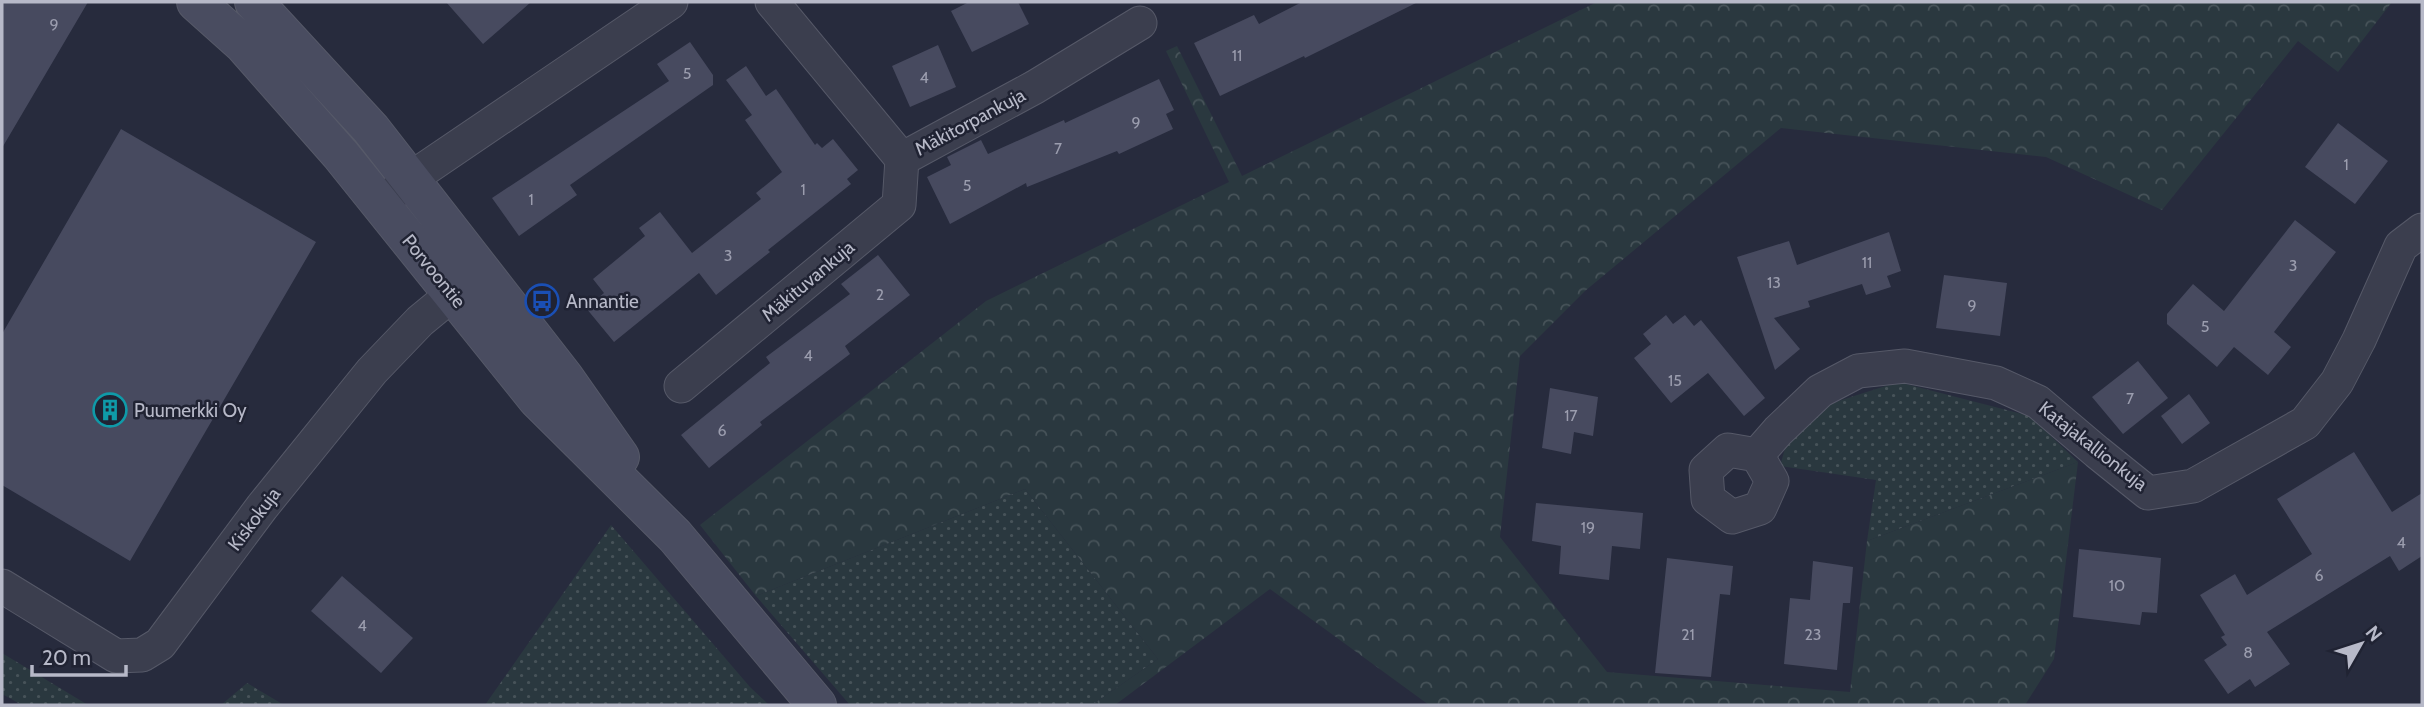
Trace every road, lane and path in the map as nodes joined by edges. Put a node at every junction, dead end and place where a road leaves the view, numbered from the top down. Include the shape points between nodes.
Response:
1 (196, 2) edge
2 (254, 2) edge
3 (671, 2) edge
4 (772, 2) edge
5 (1140, 23) dead end
6 (902, 159) junction
7 (410, 179) junction
8 (380, 204) junction
9 (2422, 230) edge
10 (467, 283) junction
11 (681, 386) dead end
12 (1758, 455) dead end
13 (2, 586) edge
14 (817, 705) edge

1 - 8 street, Porvoontie via 243,44
2 - 7 street, Porvoontie
3 - 7 street
4 - 6 street, Mäkitorpankuja
5 - 6 street, Mäkitorpankuja
6 - 11 street, Mäkituvankuja via 900,205
7 - 8 street
7 - 10 street, Porvoontie
8 - 10 street, Porvoontie
9 - 12 street, Katajakallionkuja via 2401,246 2337,382 2305,423 2193,486 2148,493 2038,402 1996,383 1905,366 1857,370 1820,391
10 - 13 street, Kiskokuja via 420,321 372,371 160,644 142,655 116,656
10 - 14 street, Porvoontie via 564,377 675,536

